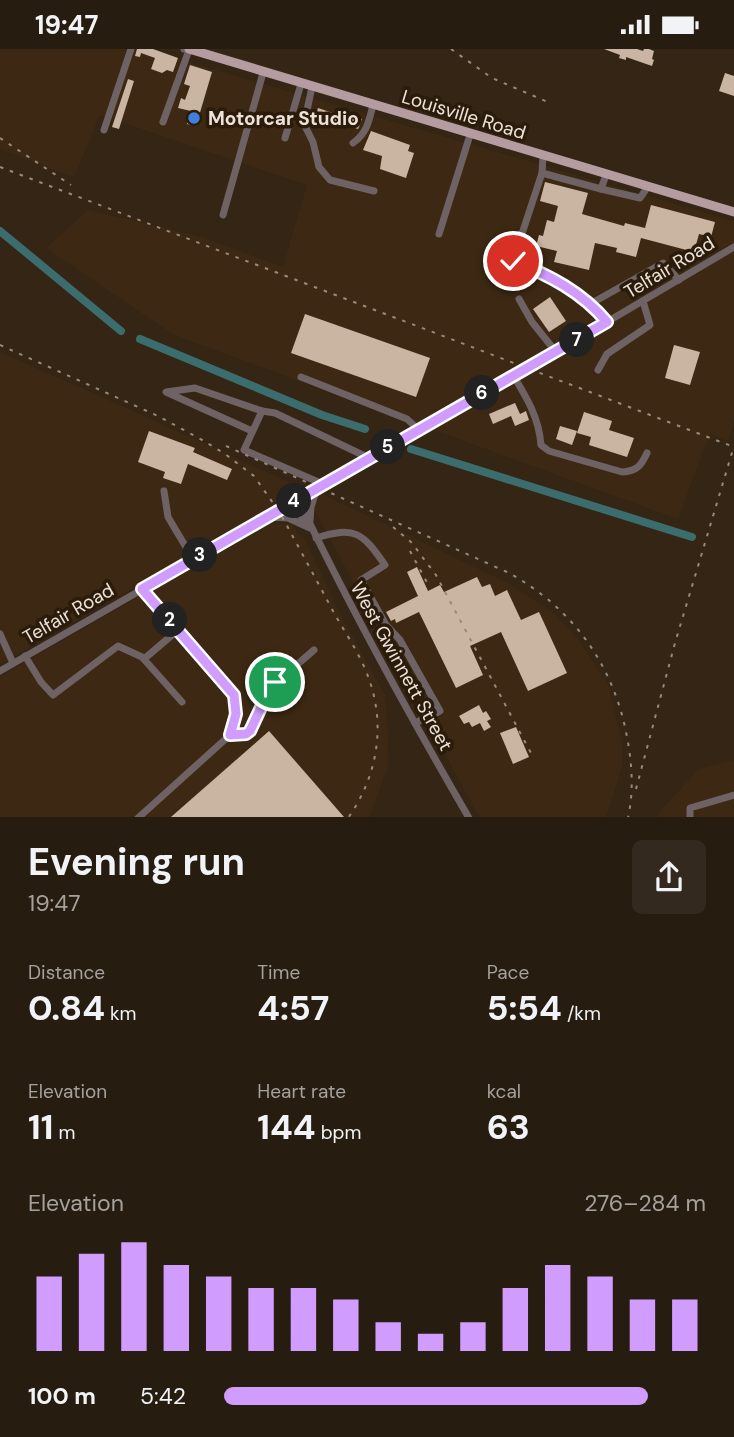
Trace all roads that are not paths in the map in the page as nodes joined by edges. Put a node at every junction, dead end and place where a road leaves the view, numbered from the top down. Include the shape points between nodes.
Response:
1 (131, 49) edge
2 (187, 49) edge
3 (263, 73) junction
4 (301, 84) junction
5 (312, 87) junction
6 (373, 105) junction
7 (163, 122) dead end
8 (104, 129) dead end
9 (470, 135) junction
10 (285, 138) dead end
11 (353, 143) dead end
12 (543, 156) junction
13 (542, 173) junction
14 (606, 175) junction
15 (647, 188) junction
16 (601, 189) junction
17 (374, 191) dead end
18 (734, 212) edge
19 (223, 215) dead end
20 (439, 234) dead end
21 (734, 247) edge
22 (679, 281) junction
23 (519, 299) dead end
24 (643, 301) junction
25 (592, 303) junction
26 (607, 322) junction
27 (556, 352) junction
28 (598, 370) dead end
29 (513, 376) junction
30 (301, 377) dead end
31 (215, 395) junction
32 (262, 411) junction
33 (209, 412) junction
34 (418, 430) junction
35 (253, 431) junction
36 (648, 453) dead end
37 (369, 458) junction
38 (321, 486) junction
39 (164, 491) dead end
40 (295, 501) junction
41 (267, 517) junction
42 (310, 528) junction
43 (316, 538) junction
44 (193, 559) junction
45 (142, 589) junction
46 (178, 630) junction
47 (0, 634) edge
48 (314, 650) dead end
49 (25, 656) junction
50 (144, 659) junction
51 (13, 663) junction
52 (0, 671) edge
53 (182, 702) dead end
54 (415, 723) junction
55 (230, 735) junction
56 (734, 795) edge
57 (138, 817) edge
58 (469, 817) edge
59 (690, 817) edge

1 - 8 street
2 - 3 main road, Louisville Road
2 - 7 street
3 - 4 main road, Louisville Road
3 - 19 street
4 - 5 main road, Louisville Road
4 - 10 street
5 - 6 main road, Louisville Road
5 - 17 street via 304,124 319,167 330,180
6 - 9 main road, Louisville Road
6 - 11 street via 366,130
9 - 12 main road, Louisville Road
9 - 20 street
12 - 13 street
12 - 14 main road, Louisville Road
13 - 16 street
13 - 25 street via 513,261 547,274
14 - 15 main road, Louisville Road
14 - 16 street
15 - 16 street via 640,198
15 - 18 main road, Louisville Road
21 - 22 street, Telfair Road
22 - 24 street, Telfair Road
22 - 25 street via 663,263
23 - 27 street
24 - 26 street, Telfair Road
24 - 28 street via 650,324 607,354
25 - 26 street
26 - 27 street, Telfair Road
27 - 29 street, Telfair Road
29 - 34 street, Telfair Road
29 - 36 street via 533,409 541,445 549,451 622,472 634,471
30 - 34 street via 407,419
31 - 32 street
31 - 33 street
31 - 33 street via 194,388 166,392
32 - 35 street
32 - 37 street
33 - 35 street
34 - 37 street, Telfair Road
35 - 38 street via 244,450
37 - 38 street, Telfair Road
38 - 40 street, Telfair Road
38 - 42 street via 311,507
39 - 44 street via 168,517
40 - 41 street, Telfair Road
40 - 42 street, West Gwinnett Street
41 - 42 street via 288,518
41 - 44 street, Telfair Road
42 - 43 street, West Gwinnett Street
43 - 54 street, West Gwinnett Street
43 - 54 street via 351,531 369,541 385,565 362,580 440,711
44 - 45 street, Telfair Road
45 - 46 street
45 - 49 street, Telfair Road
46 - 50 street
46 - 55 street via 234,695 236,714
47 - 51 street
48 - 55 street via 270,688 250,731
49 - 50 street via 53,695 118,646
49 - 51 street, Telfair Road
50 - 53 street
51 - 52 street, Telfair Road
54 - 58 street, West Gwinnett Street
55 - 57 street
56 - 59 street via 690,808

